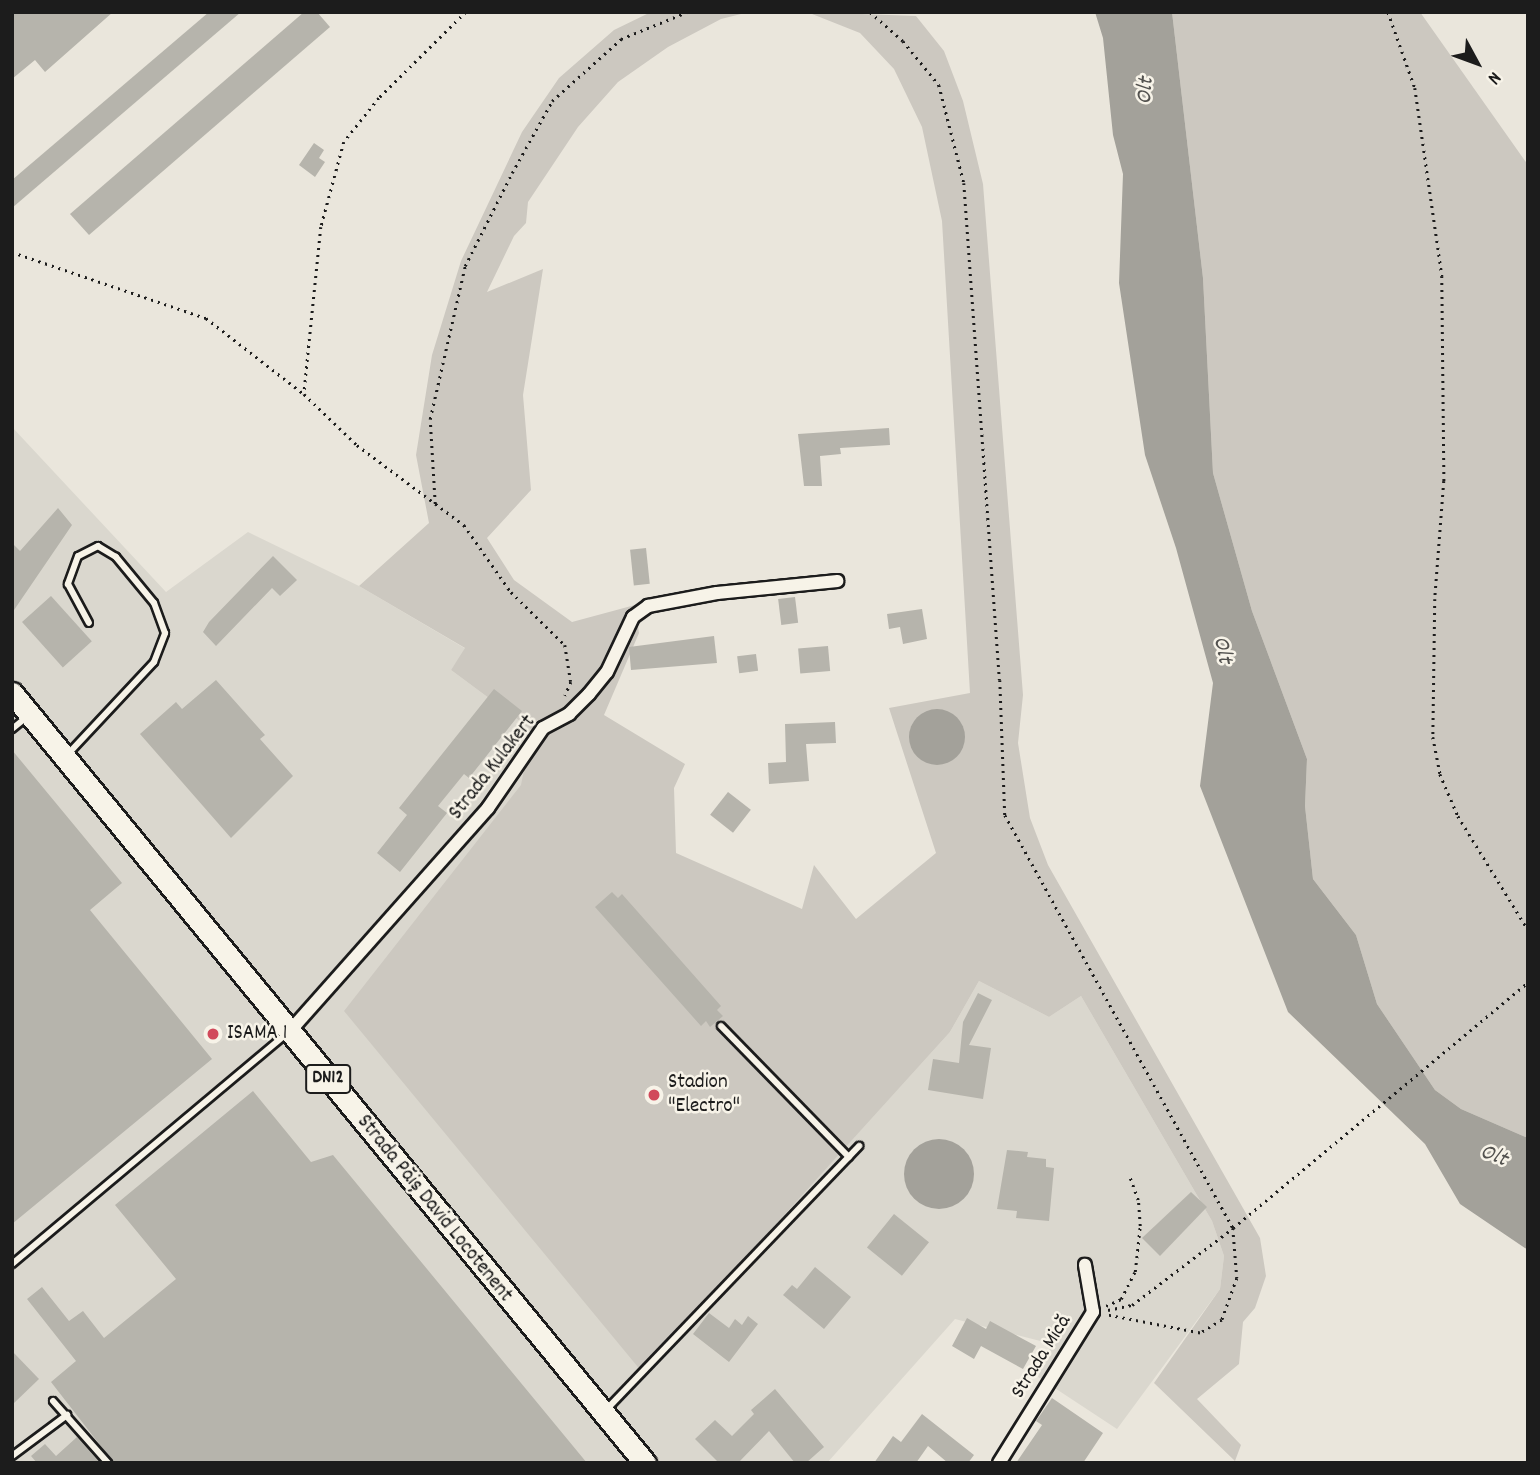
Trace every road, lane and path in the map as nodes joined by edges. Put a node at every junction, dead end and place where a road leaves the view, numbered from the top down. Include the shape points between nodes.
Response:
1 (466, 12) edge
2 (687, 12) edge
3 (870, 12) edge
4 (1388, 12) edge
5 (12, 252) edge
6 (303, 394) junction
7 (435, 503) junction
8 (837, 581) dead end
9 (89, 623) dead end
10 (12, 693) edge
11 (563, 699) dead end
12 (31, 714) junction
13 (12, 729) edge
14 (66, 756) junction
15 (1528, 928) edge
16 (1528, 982) edge
17 (721, 1026) dead end
18 (290, 1031) junction
19 (859, 1146) dead end
20 (849, 1157) junction
21 (1129, 1175) dead end
22 (1233, 1228) junction
23 (12, 1264) edge
24 (1085, 1265) dead end
25 (1093, 1312) junction
26 (53, 1401) dead end
27 (603, 1412) junction
28 (67, 1415) junction
29 (13, 1460) edge
30 (108, 1463) edge
31 (645, 1463) edge
32 (999, 1463) edge

1 - 6 path via 379,98 344,142 321,227
2 - 7 path via 621,39 552,101 512,173 462,278 430,419
3 - 22 path via 903,41 939,85 964,183 999,667 1005,815
4 - 15 path via 1415,88 1442,276 1444,481 1435,599 1433,737 1440,774 1458,816
5 - 6 path via 206,318
6 - 7 path via 357,446
7 - 11 path via 464,525 511,592 565,645 572,682
8 - 18 street, Strada Kulakert via 716,593 648,607 633,617 607,672 589,694 569,714 543,728 488,808
9 - 14 lane via 68,584 78,556 98,546 116,557 154,603 165,634 154,662
10 - 12 main road, Strada Păiș David Locotenent / DN12
12 - 13 lane
12 - 14 main road, Strada Păiș David Locotenent / DN12
14 - 18 main road, Strada Păiș David Locotenent / DN12
16 - 22 path
17 - 20 lane
18 - 23 lane
18 - 27 main road, Strada Păiș David Locotenent / DN12
19 - 20 lane
20 - 27 lane
21 - 25 path via 1138,1200 1140,1226 1135,1272 1121,1299
22 - 25 path via 1132,1305
22 - 25 path via 1237,1278 1222,1320 1200,1333
24 - 25 street, Strada Mică
25 - 32 street, Strada Mică
26 - 28 lane
27 - 31 main road, Strada Păiș David Locotenent / DN12
28 - 29 lane
28 - 30 lane

